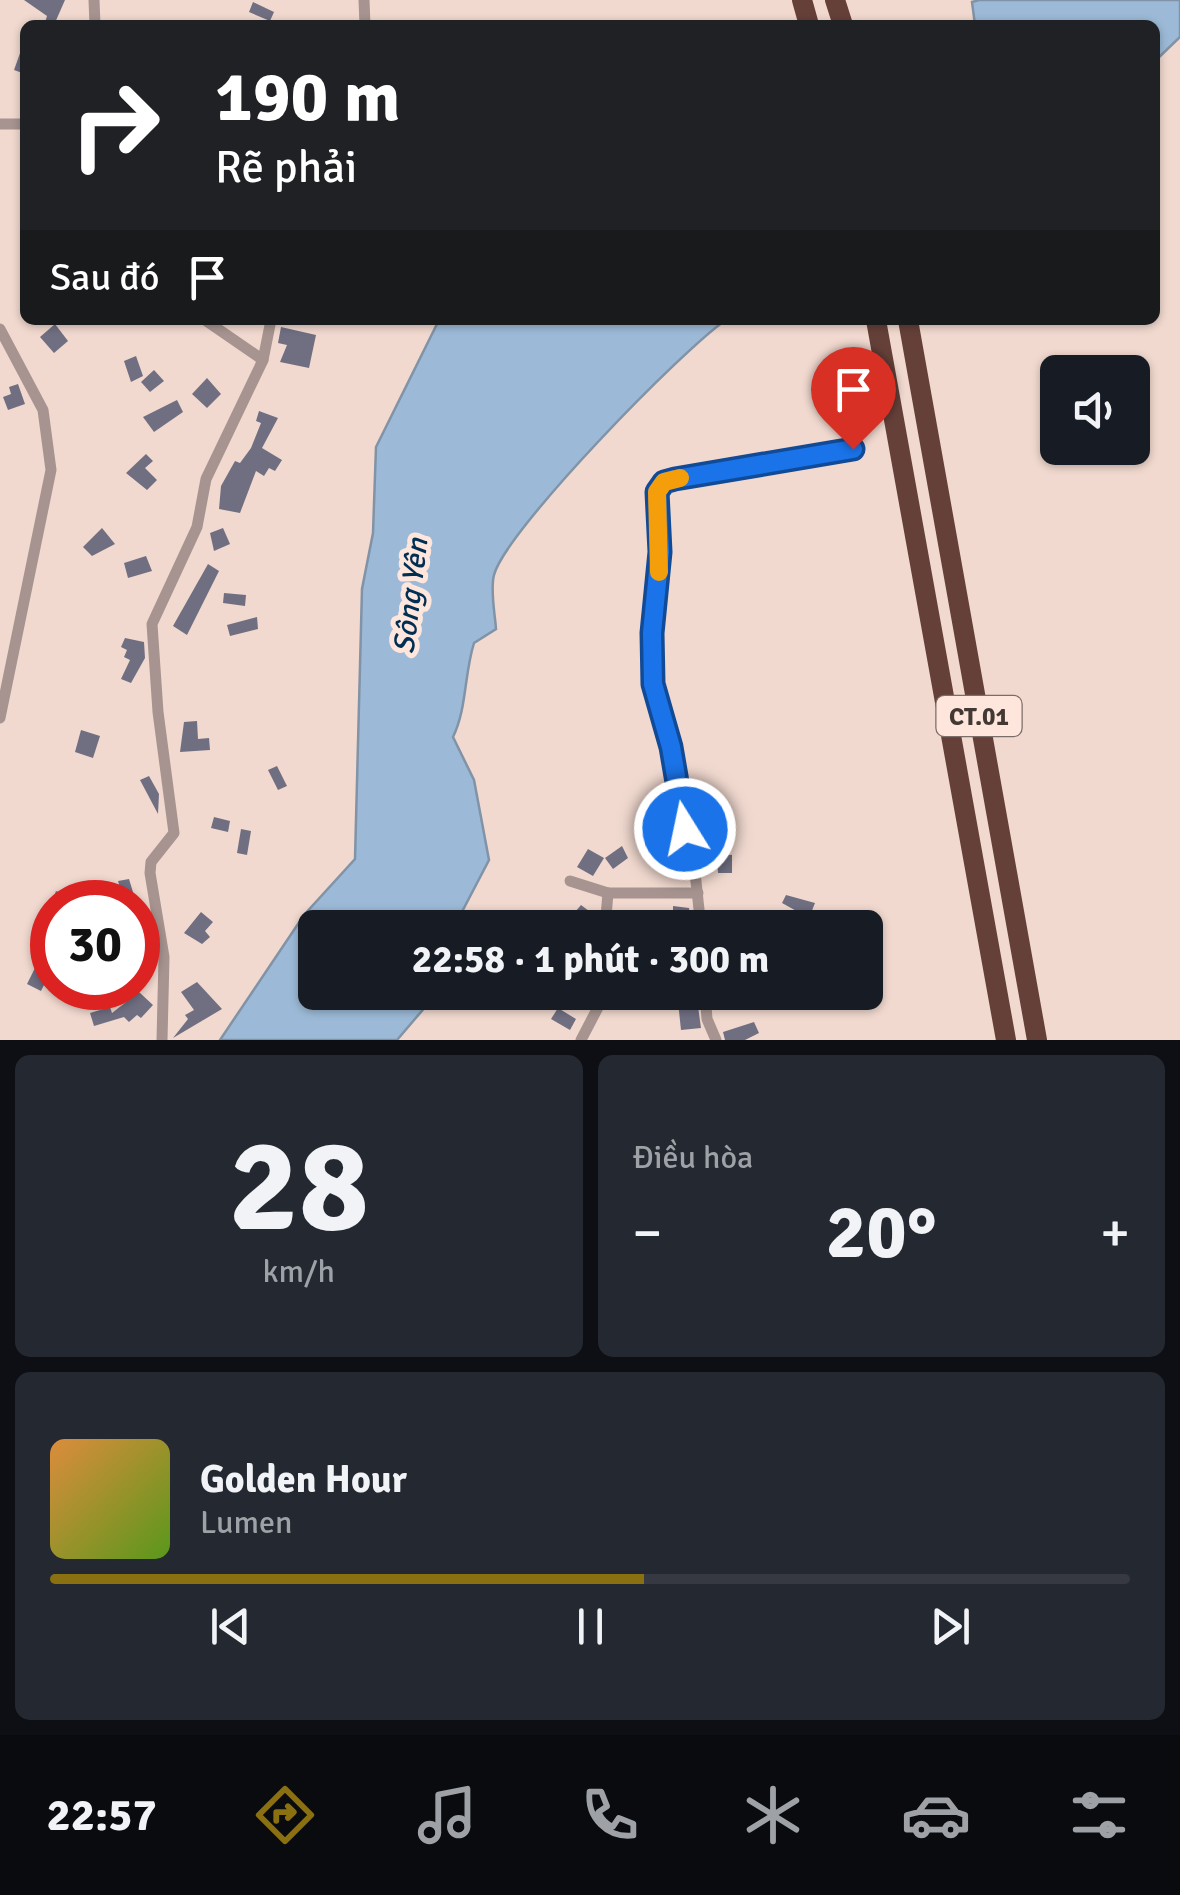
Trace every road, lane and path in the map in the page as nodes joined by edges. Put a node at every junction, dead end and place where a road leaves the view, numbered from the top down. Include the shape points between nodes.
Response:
1 (212, 325) edge
2 (270, 325) edge
3 (877, 325) edge
4 (909, 325) edge
5 (0, 330) edge
6 (263, 360) junction
7 (853, 449) dead end
8 (0, 718) edge
9 (570, 881) dead end
10 (608, 893) junction
11 (698, 893) junction
12 (607, 910) edge
13 (699, 910) edge
14 (597, 1010) edge
15 (706, 1010) edge
16 (162, 1040) edge
17 (581, 1040) edge
18 (716, 1040) edge
19 (1006, 1040) edge
20 (1036, 1040) edge

1 - 6 street
2 - 6 street
3 - 19 highway, CT.01
4 - 20 highway, CT.01
5 - 8 street via 43,410 52,470
6 - 16 street via 206,479 198,527 152,624 174,833 150,874 164,957
7 - 11 street via 675,479 657,492 653,684
9 - 10 street
10 - 11 street
10 - 12 street
11 - 13 street
14 - 17 street
15 - 18 street

